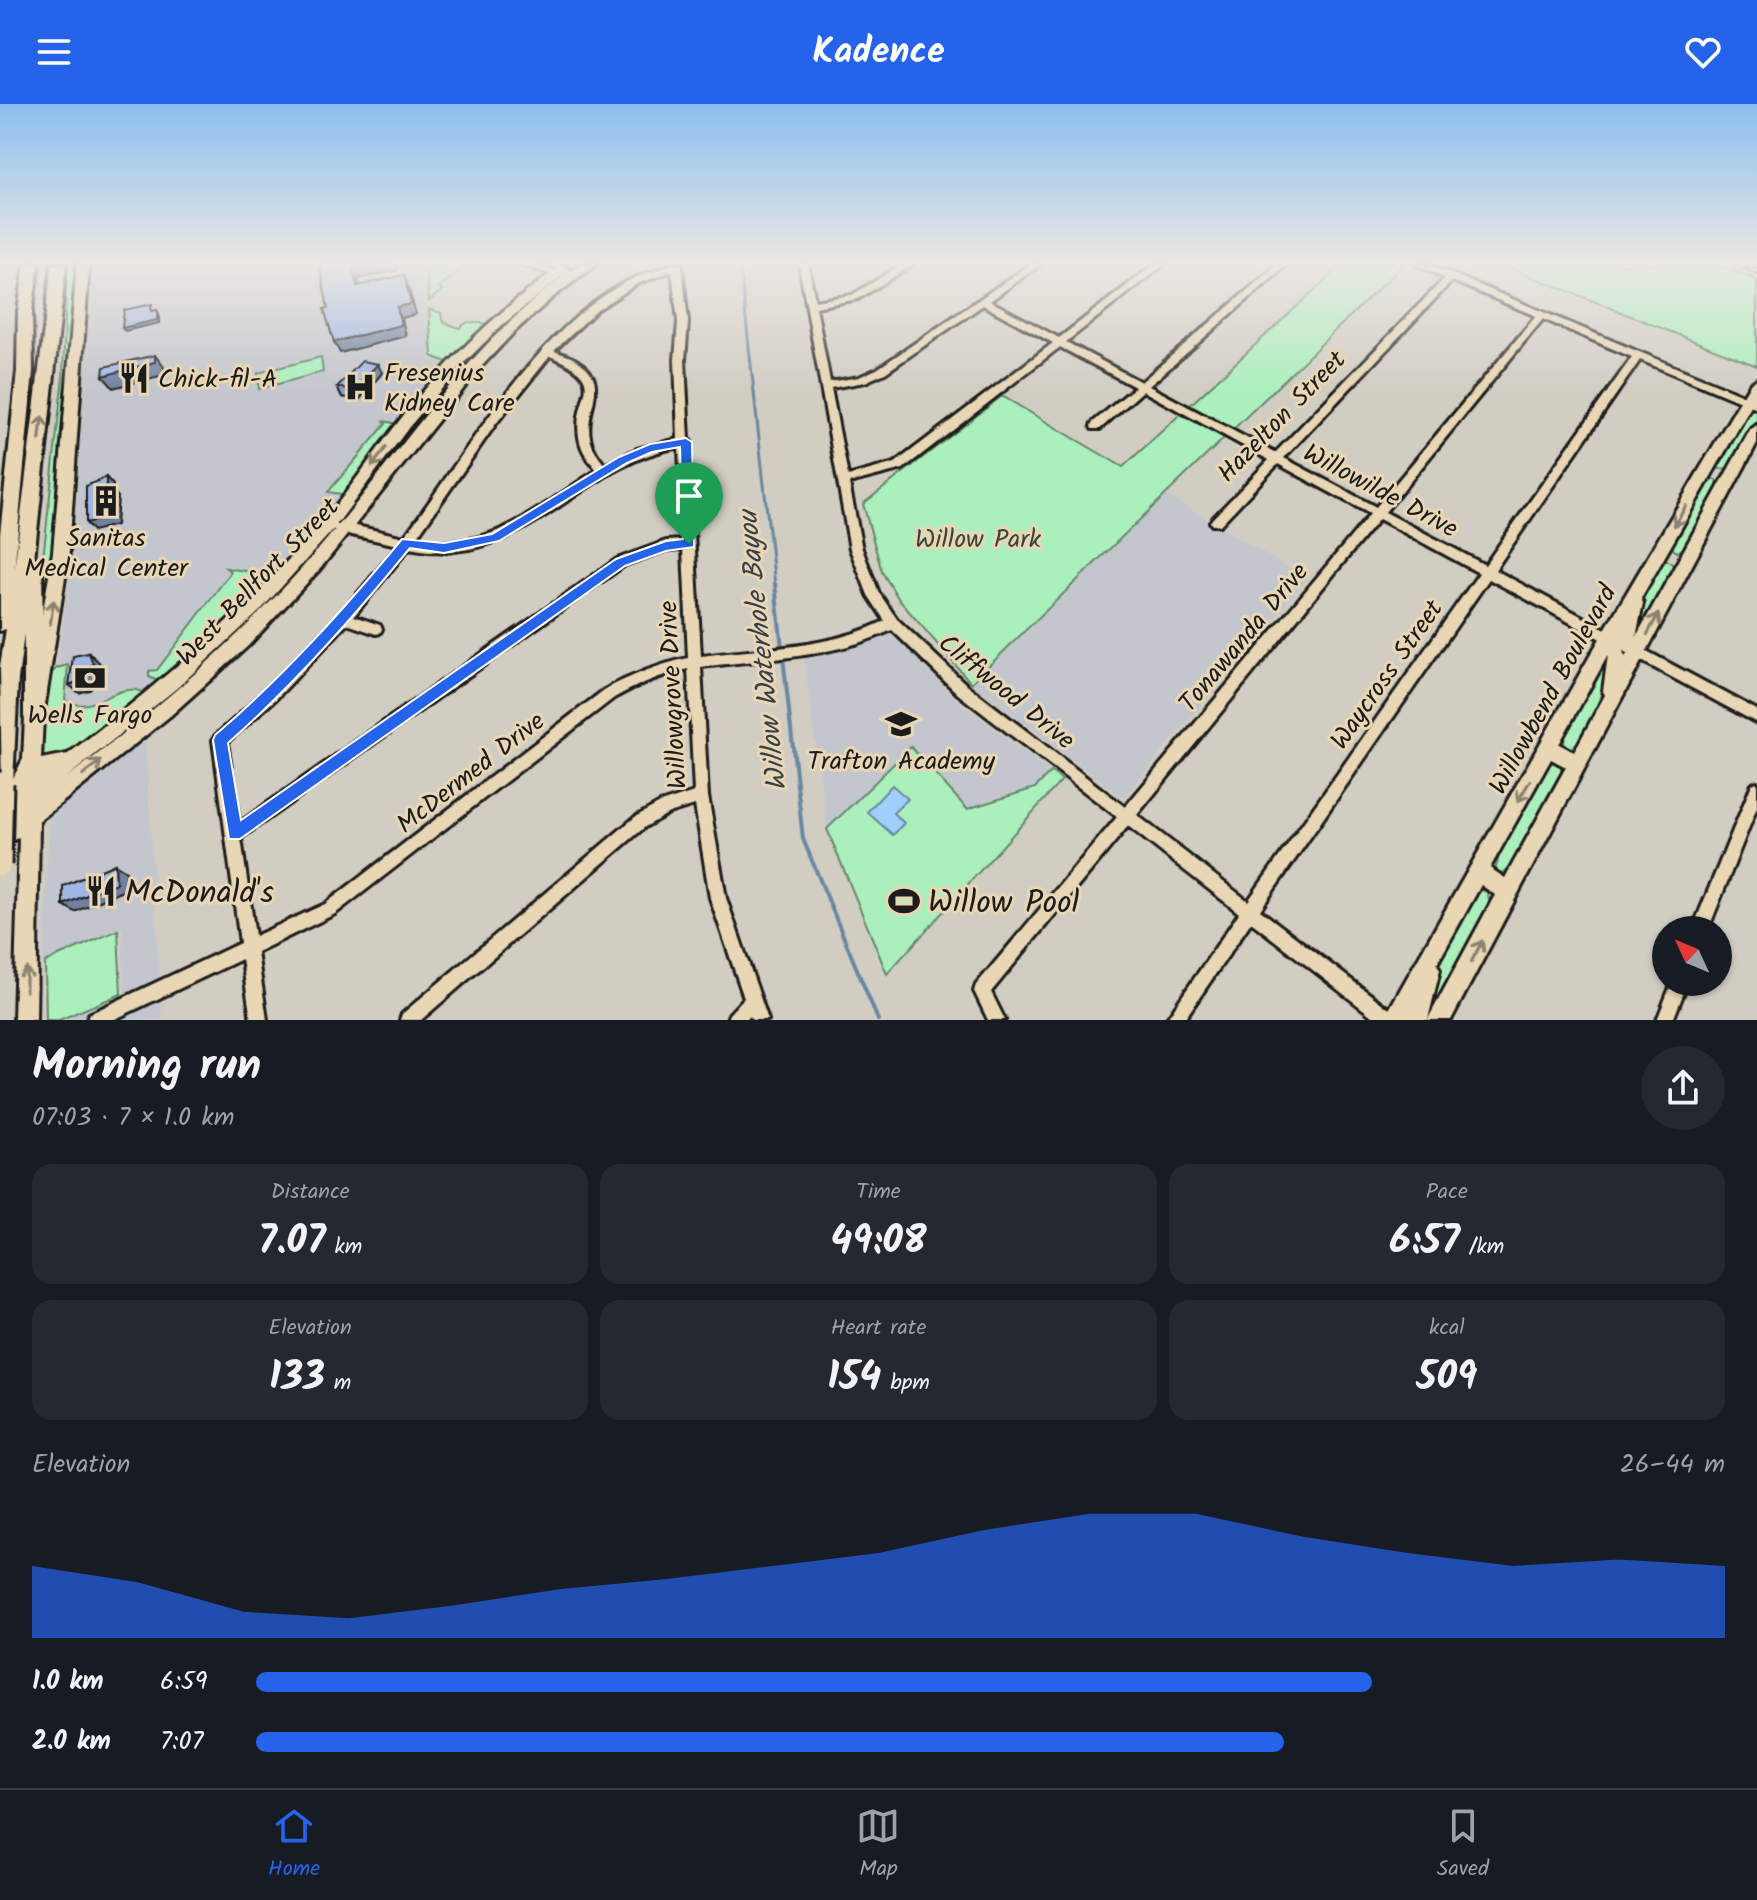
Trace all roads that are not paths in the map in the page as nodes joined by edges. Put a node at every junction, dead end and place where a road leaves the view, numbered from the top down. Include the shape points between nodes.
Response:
1 (26, 307) edge
2 (39, 307) edge
3 (54, 307) edge
4 (80, 307) edge
5 (517, 307) edge
6 (598, 307) edge
7 (682, 307) edge
8 (811, 307) edge
9 (975, 307) edge
10 (994, 307) edge
11 (1106, 307) edge
12 (1235, 307) edge
13 (1422, 307) edge
14 (1522, 307) edge
15 (1542, 315) junction
16 (1060, 343) junction
17 (548, 352) junction
18 (48, 353) junction
19 (1638, 355) junction
20 (458, 371) junction
21 (1757, 384) edge
22 (826, 386) junction
23 (1142, 387) junction
24 (1752, 402) edge
25 (405, 422) junction
26 (1096, 426) dead end
27 (1757, 430) edge
28 (686, 442) junction
29 (406, 450) junction
30 (1276, 459) junction
31 (1706, 470) junction
32 (604, 471) junction
33 (1729, 480) junction
34 (843, 481) junction
35 (23, 502) junction
36 (1377, 513) junction
37 (1216, 522) dead end
38 (336, 528) junction
39 (407, 543) junction
40 (689, 544) junction
41 (1660, 550) junction
42 (0, 553) edge
43 (1685, 562) junction
44 (1487, 572) junction
45 (1640, 586) junction
46 (264, 608) junction
47 (344, 618) junction
48 (0, 623) edge
49 (893, 623) junction
50 (376, 629) dead end
51 (1609, 638) junction
52 (1637, 653) junction
53 (695, 663) junction
54 (161, 692) junction
55 (1610, 705) junction
56 (34, 717) junction
57 (1757, 717) edge
58 (124, 743) junction
59 (1549, 748) junction
60 (80, 755) junction
61 (30, 764) junction
62 (1578, 764) junction
63 (1757, 789) edge
64 (1, 792) edge
65 (31, 794) junction
66 (701, 796) junction
67 (31, 816) junction
68 (1125, 816) junction
69 (0, 817) edge
70 (235, 834) junction
71 (0, 839) edge
72 (0, 865) edge
73 (1478, 872) junction
74 (0, 873) edge
75 (26, 887) junction
76 (1509, 892) junction
77 (1250, 912) junction
78 (1706, 916) edge
79 (250, 949) junction
80 (1434, 949) junction
81 (1674, 996) edge
82 (753, 1001) junction
83 (25, 1020) edge
84 (95, 1020) edge
85 (259, 1020) edge
86 (408, 1020) edge
87 (735, 1020) edge
88 (760, 1020) edge
89 (997, 1020) edge
90 (1174, 1020) edge
91 (1392, 1020) edge
92 (1417, 1020) edge
93 (1439, 1020) edge
94 (1665, 1020) edge

1 - 35 highway
2 - 18 highway
3 - 18 highway
56 -> 4 main road via 61,552
5 - 20 main road, West Bellfort Street
6 - 17 street
7 - 28 street, Willowgrove Drive
8 - 22 street, Cliffwood Drive
9 - 22 street via 881,371
10 - 16 street, Willowilde Drive
11 - 16 street
12 - 23 street
13 - 30 street, Hazelton Street
14 - 15 street
15 - 19 street
15 - 36 street, Tonawanda Drive
16 - 23 street, Willowilde Drive
16 - 34 street via 899,466
17 - 32 street via 575,361 589,374 592,387 582,437 586,453
17 - 39 street via 494,415
35 -> 18 highway
19 - 24 street
19 - 44 street, Waycross Street
20 - 25 main road, West Bellfort Street
20 - 29 main road, West Bellfort Street
21 - 24 main road, Willowbend Boulevard
22 - 34 street, Cliffwood Drive
23 - 26 street
23 - 30 street, Willowilde Drive
24 - 31 main road, Willowbend Boulevard
25 - 29 main road via 413,426
25 -> 38 main road, West Bellfort Street
27 - 33 main road
28 - 32 street via 636,453
28 - 40 street, Willowgrove Drive
29 - 38 main road, West Bellfort Street
30 - 36 street, Willowilde Drive
30 - 37 street, Hazelton Street
31 - 33 main road
31 -> 41 main road, Willowbend Boulevard
32 - 39 street via 495,538 444,548
33 - 43 main road
34 - 49 street, Cliffwood Drive via 861,568
35 - 42 highway
35 - 48 highway
35 - 56 highway
35 - 64 highway
36 - 44 street, Willowilde Drive
36 - 68 street, Tonawanda Drive
38 - 39 street
38 - 46 main road, West Bellfort Street
39 - 47 street
40 - 53 street, Willowgrove Drive
40 - 70 street via 621,562
41 - 43 main road
41 - 45 main road, Willowbend Boulevard
52 -> 43 main road
44 - 51 street, Willowilde Drive
44 - 77 street, Waycross Street
45 - 51 main road, Willowbend Boulevard
45 - 52 main road via 1627,637
46 - 54 main road, West Bellfort Street
46 - 58 main road, West Bellfort Street via 192,685
47 - 50 street
47 - 70 street via 220,740
49 - 53 street, McDermed Drive via 855,640 802,651
49 - 68 street, Cliffwood Drive via 963,690
51 - 52 street, Willowilde Drive
51 - 55 main road via 1617,656
51 - 59 main road, Willowbend Boulevard
52 - 55 main road
52 - 57 street, Willowilde Drive
53 - 66 street, Willowgrove Drive
53 - 79 street, McDermed Drive via 619,687 352,894
54 - 58 main road via 122,735
54 - 60 main road, West Bellfort Street
55 - 62 main road
56 - 61 main road
67 -> 58 main road, West Bellfort Street
59 - 62 main road
59 -> 73 main road, Willowbend Boulevard
60 - 61 main road via 52,766
60 - 65 main road, West Bellfort Street
61 - 64 main road via 18,788
61 - 65 main road
62 - 76 main road
63 - 78 street
64 - 72 highway, bridge
65 - 67 main road
65 - 69 main road, West Bellfort Street
66 - 82 street, Willowgrove Drive via 718,898
66 - 86 street via 640,822
67 - 71 main road, West Bellfort Street
67 - 75 main road
68 - 77 street, Cliffwood Drive
68 - 89 street, Tonawanda Drive via 982,991
70 - 79 street
73 - 76 main road
73 - 80 main road, Willowbend Boulevard
74 - 75 main road via 16,871
83 -> 75 main road
93 -> 76 main road
77 - 90 street, Waycross Street
77 - 91 street, Cliffwood Drive
79 - 84 street, McDermed Drive
79 - 85 street
80 - 91 main road, Willowbend Boulevard
80 - 92 main road
81 - 94 street
82 - 87 street
82 - 88 street, Willowgrove Drive

